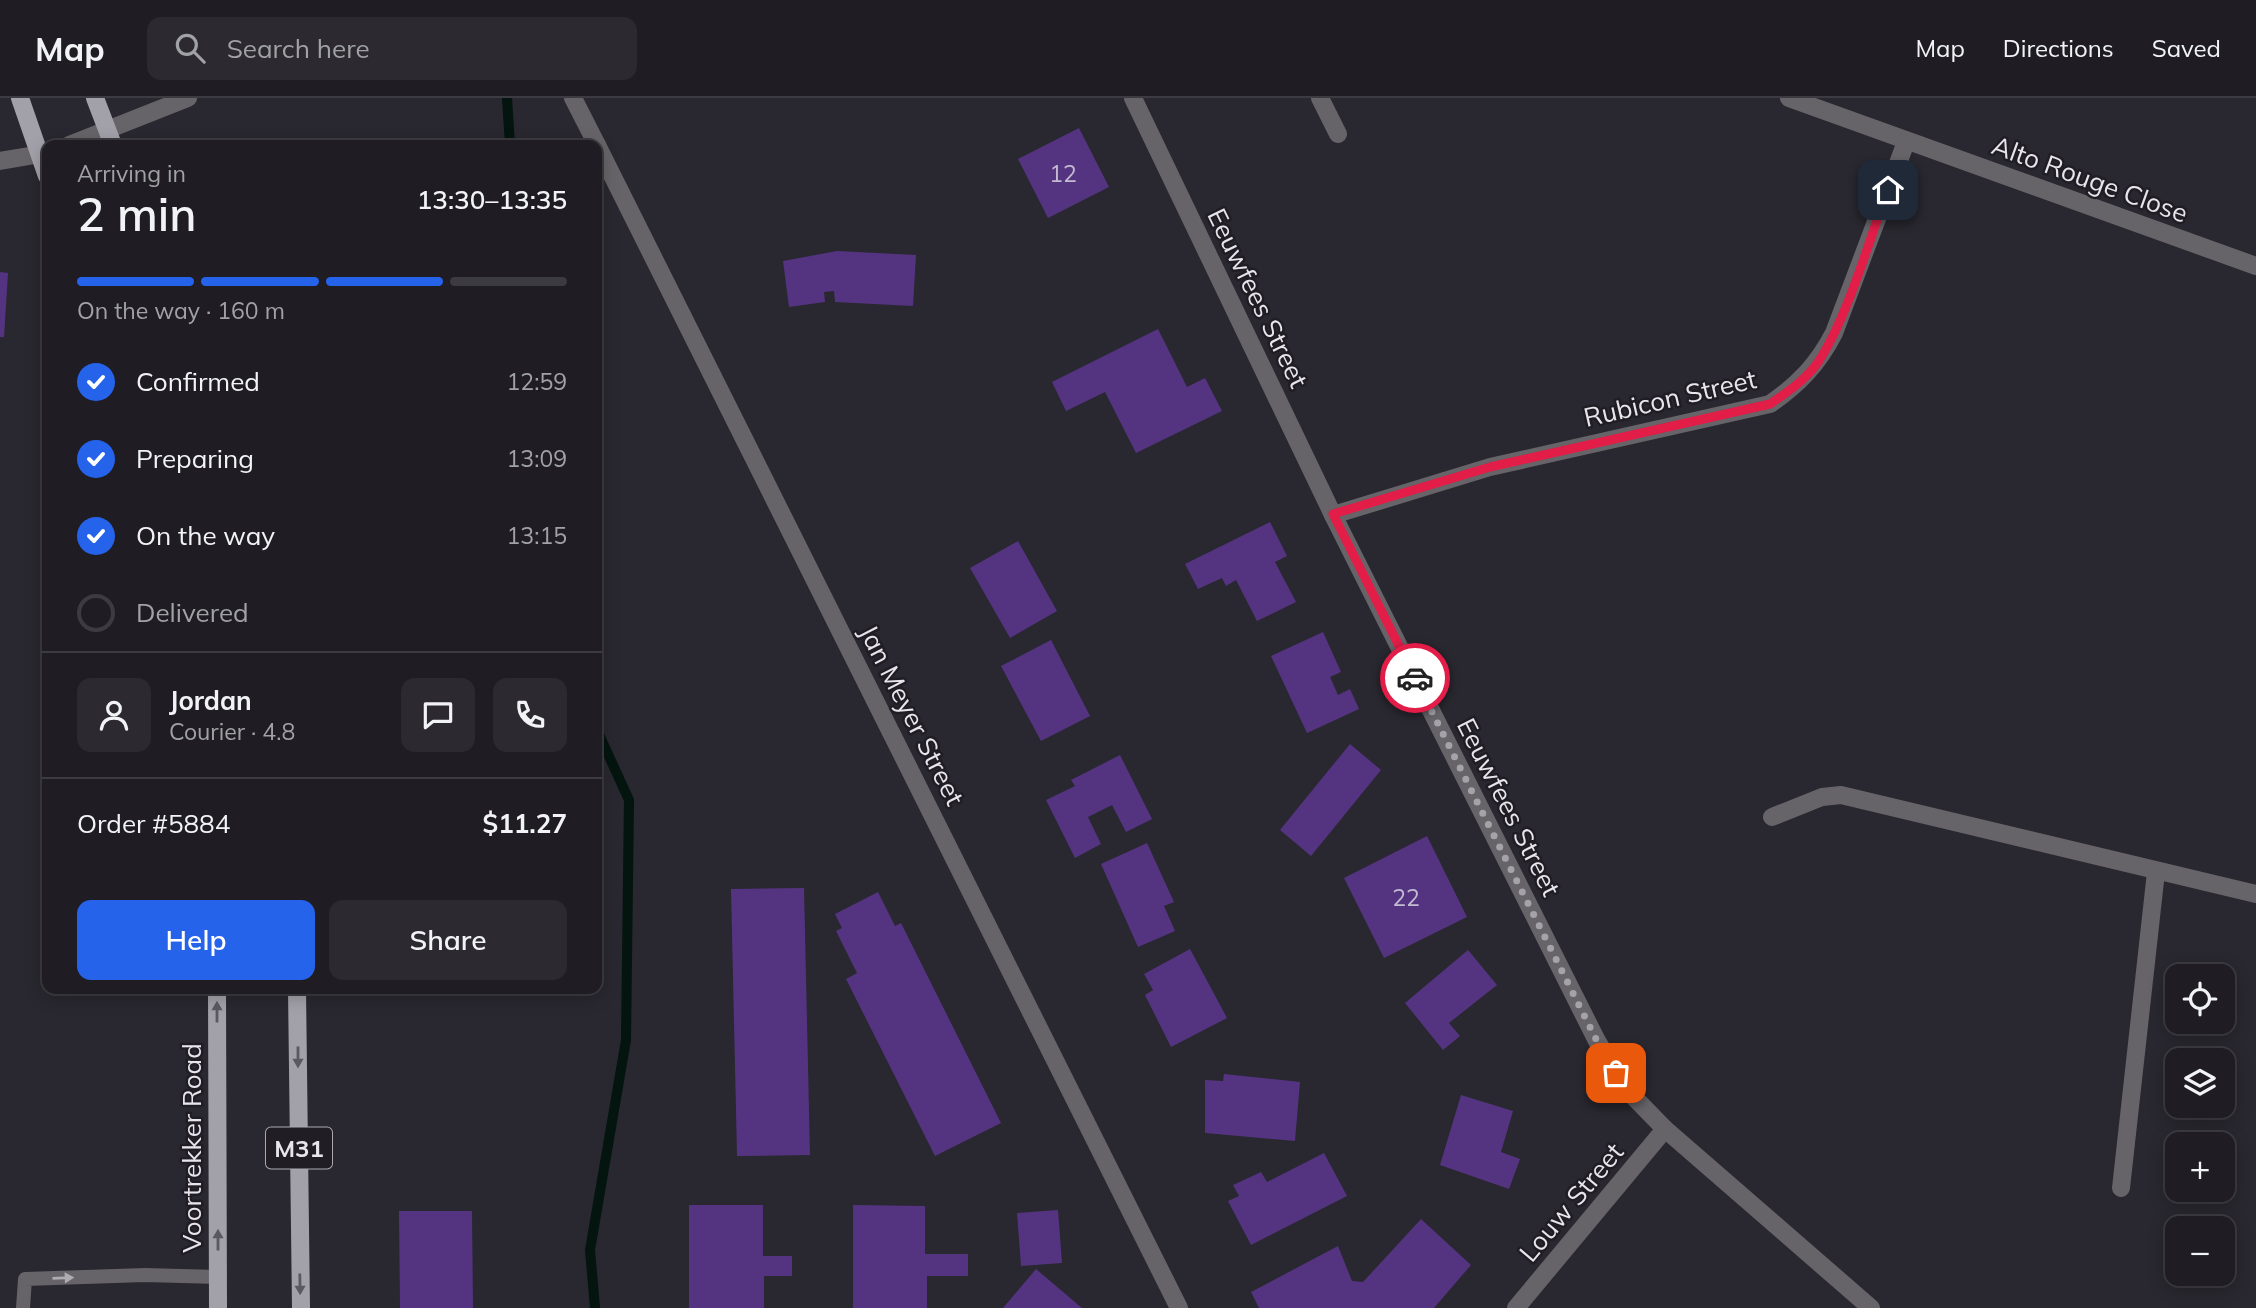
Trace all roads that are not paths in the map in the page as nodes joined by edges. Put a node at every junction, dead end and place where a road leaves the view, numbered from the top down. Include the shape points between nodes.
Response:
1 (20, 98) edge
2 (95, 98) edge
3 (188, 98) edge
4 (573, 98) edge
5 (1133, 98) edge
6 (1320, 98) edge
7 (1788, 98) edge
8 (1338, 134) dead end
9 (111, 138) edge
10 (594, 140) edge
11 (1906, 142) junction
12 (42, 149) edge
13 (42, 154) edge
14 (602, 155) edge
15 (0, 161) edge
16 (2256, 266) edge
17 (1333, 514) junction
18 (1772, 817) dead end
19 (2156, 872) junction
20 (2256, 894) edge
21 (218, 994) edge
22 (297, 994) edge
23 (1665, 1129) junction
24 (2121, 1188) dead end
25 (218, 1277) junction
26 (23, 1308) edge
27 (218, 1308) edge
28 (301, 1308) edge
29 (1179, 1308) edge
30 (1516, 1308) edge
31 (1871, 1308) edge

1 - 12 main road
2 - 9 main road
3 - 9 street
4 - 10 street, Jan Meyer Street
5 - 17 street, Eeuwfees Street
6 - 8 street
7 - 11 street
11 - 16 street, Alto Rouge Close
11 - 17 street, Rubicon Street via 1834,333 1821,358 1797,386 1770,404 1490,467
13 - 15 street
14 - 29 street, Jan Meyer Street
17 - 23 street, Eeuwfees Street via 1597,1041 1626,1089
18 - 19 street via 1841,794
19 - 20 street
19 - 24 street
25 -> 21 main road, Voortrekker Road
22 -> 28 main road, M31
23 - 30 street, Louw Street
23 - 31 street, Eeuwfees Street
26 -> 25 lane via 25,1279
25 - 27 main road, Voortrekker Road

